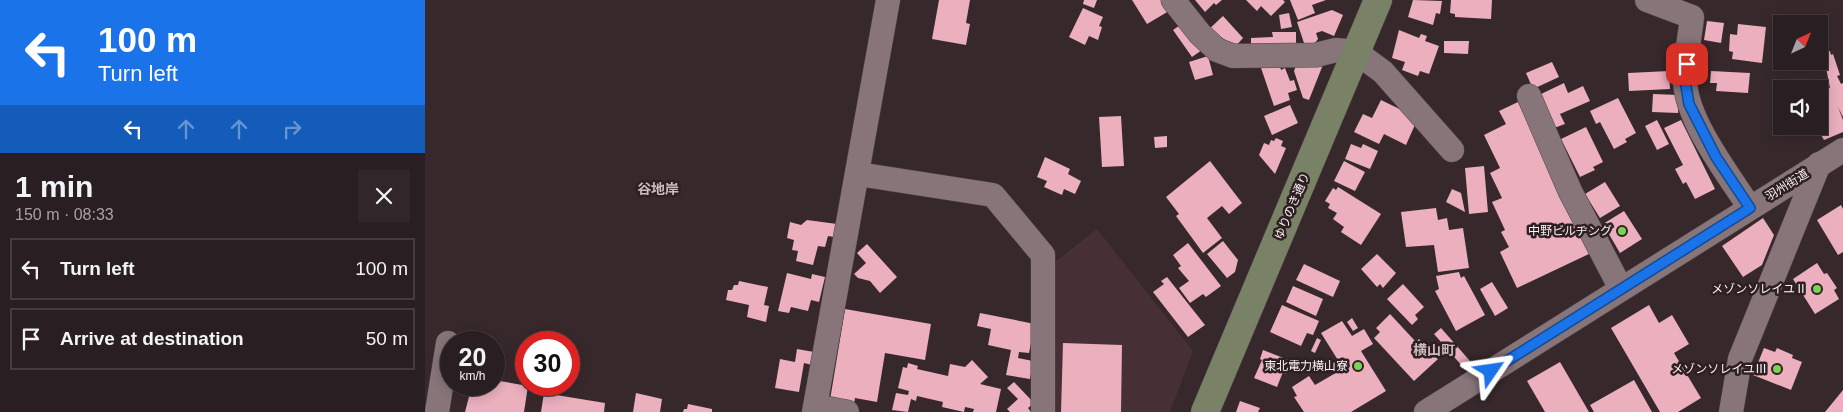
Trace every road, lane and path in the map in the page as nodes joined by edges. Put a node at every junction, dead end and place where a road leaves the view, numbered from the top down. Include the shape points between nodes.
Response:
1 (888, 0) edge
2 (1173, 0) edge
3 (1378, 0) edge
4 (1647, 0) edge
5 (1693, 9) edge
6 (1356, 52) junction
7 (1529, 96) dead end
8 (1452, 150) dead end
9 (1843, 150) edge
10 (1819, 164) junction
11 (858, 174) junction
12 (1750, 208) junction
13 (1621, 289) junction
14 (440, 379) edge
15 (814, 409) edge
16 (433, 410) edge
17 (847, 412) edge
18 (1043, 412) edge
19 (1205, 412) edge
20 (1426, 412) edge
21 (1731, 412) edge

1 - 11 street
2 - 6 street via 1217,50 1233,56 1316,55 1336,50
3 - 6 street, ゆりのき通り
4 - 5 street
5 - 12 street via 1685,80 1689,104 1716,157
6 - 8 street via 1383,72
6 - 19 street, ゆりのき通り
7 - 13 street via 1570,192
9 - 10 street, 羽州街道
10 - 12 street, 羽州街道
10 - 21 street via 1740,359
11 - 15 street
11 - 18 street via 993,195 1043,255
12 - 13 street, 羽州街道
13 - 20 street, 羽州街道
14 - 16 street
15 - 17 street

